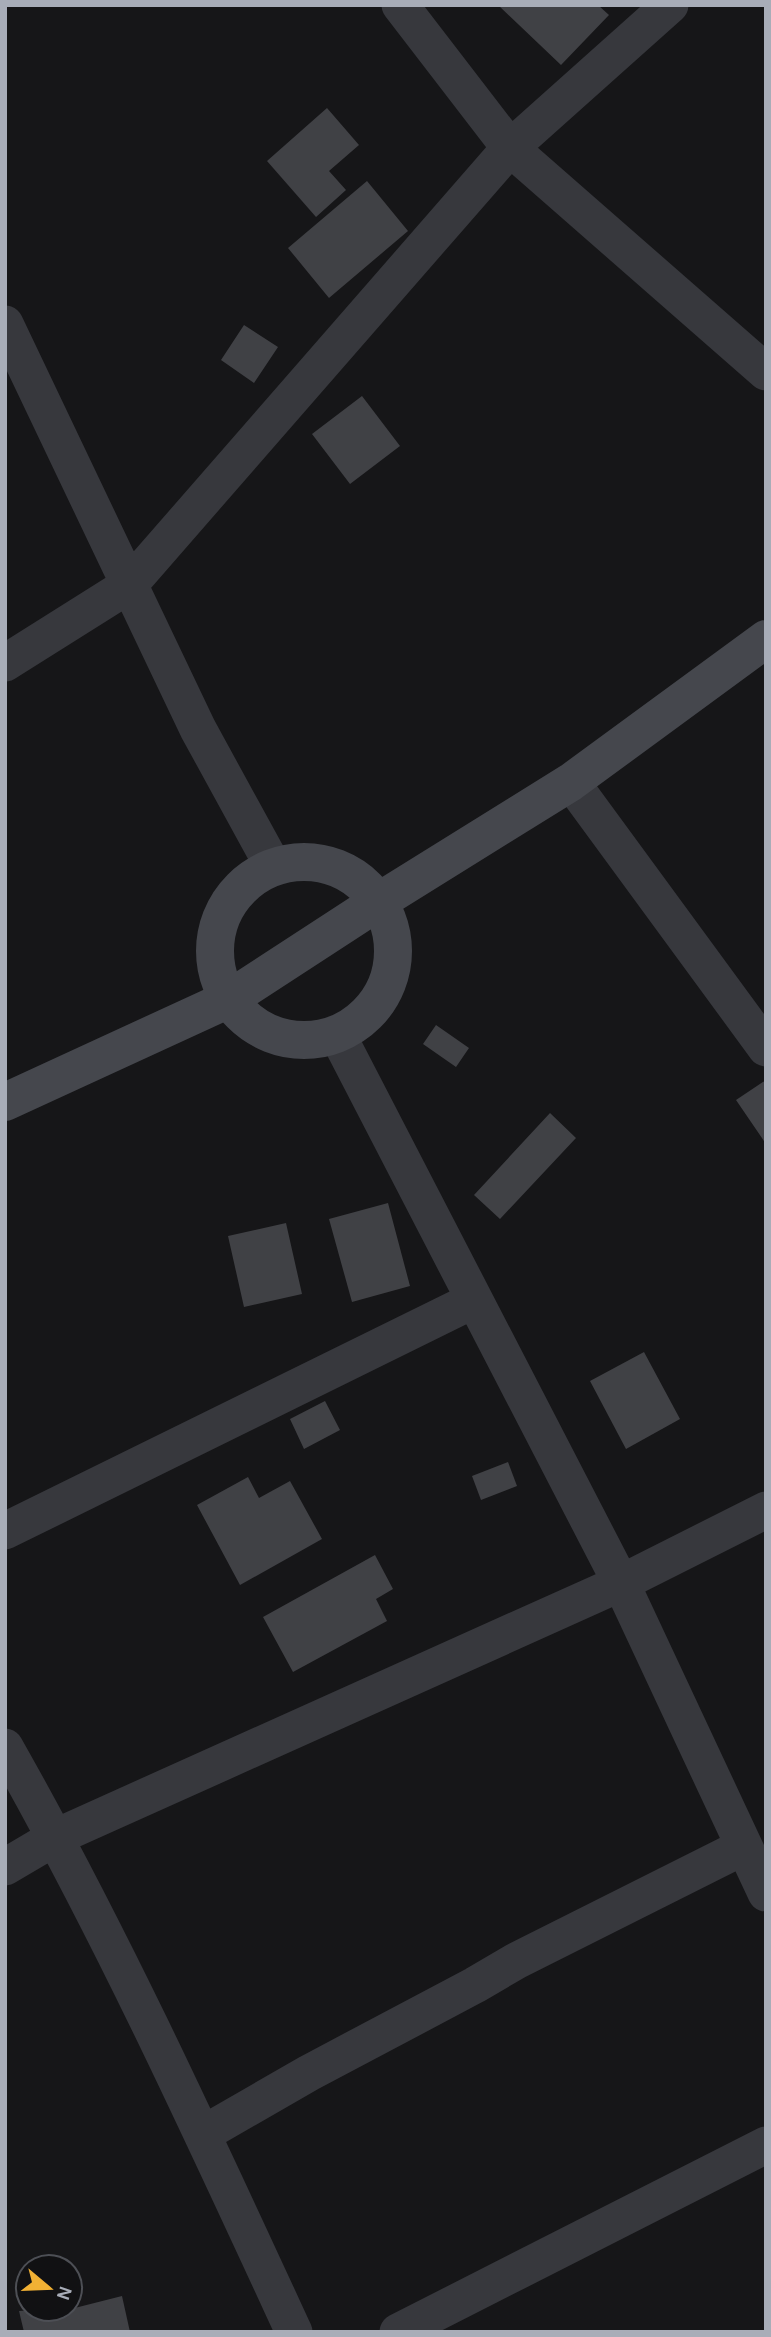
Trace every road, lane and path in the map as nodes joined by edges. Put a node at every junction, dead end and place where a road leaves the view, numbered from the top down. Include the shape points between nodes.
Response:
1 (400, 5) edge
2 (670, 5) edge
3 (510, 148) junction
4 (5, 324) edge
5 (16, 371) edge
6 (766, 372) edge
7 (130, 585) junction
8 (766, 639) edge
9 (5, 663) edge
10 (571, 782) junction
11 (273, 866) junction
12 (378, 902) junction
13 (229, 999) junction
14 (338, 1036) junction
15 (766, 1048) edge
16 (5, 1101) edge
17 (474, 1300) junction
18 (766, 1510) edge
19 (5, 1531) edge
20 (621, 1583) junction
21 (5, 1747) edge
22 (56, 1837) junction
23 (743, 1847) junction
24 (5, 1867) edge
25 (766, 1893) edge
26 (203, 2134) junction
27 (766, 2145) edge
28 (294, 2332) edge
29 (398, 2332) edge

1 - 3 street
2 - 3 street
3 - 6 street
3 - 7 street
4 - 5 street
5 - 7 street
7 - 9 street
7 - 11 street via 198,729
8 - 10 street
10 - 12 street
10 - 15 street
11 - 12 street via 303,862 332,866 350,874
11 - 13 street via 240,888 219,922 216,962
12 - 13 street
12 - 14 street via 392,939 388,979 367,1013
13 - 14 street via 241,1015 275,1035 295,1040
13 - 16 street
14 - 17 street
17 - 19 street
17 - 20 street
18 - 20 street
20 - 22 street
20 - 23 street
21 - 22 street
22 - 24 street
22 - 26 street
23 - 25 street
23 - 26 street via 516,1961
26 - 28 street
27 - 29 street

